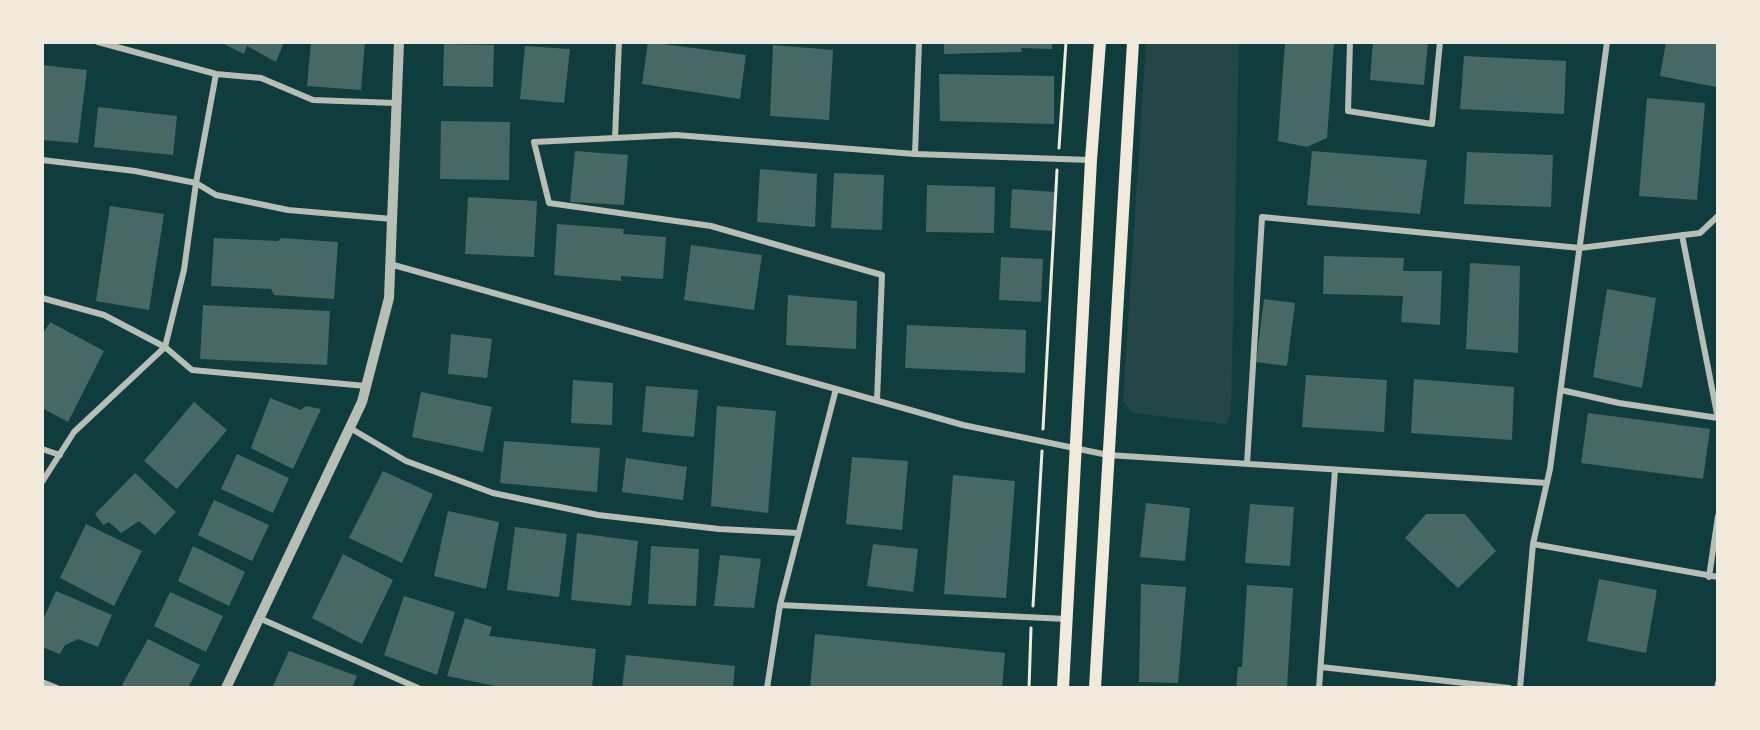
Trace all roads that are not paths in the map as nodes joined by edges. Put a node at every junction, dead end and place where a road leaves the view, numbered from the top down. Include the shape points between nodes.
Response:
1 (98, 42) edge
2 (399, 42) edge
3 (619, 42) edge
4 (919, 42) edge
5 (1100, 42) edge
6 (1133, 42) edge
7 (1350, 42) edge
8 (1440, 42) edge
9 (1607, 42) edge
10 (216, 74) junction
11 (395, 103) junction
12 (615, 138) junction
13 (915, 154) junction
14 (42, 160) edge
15 (1091, 160) junction
16 (196, 183) junction
17 (1718, 216) edge
18 (392, 219) junction
19 (1682, 235) junction
20 (1580, 248) junction
21 (390, 264) junction
22 (42, 298) edge
23 (165, 347) junction
24 (366, 386) junction
25 (836, 389) junction
26 (1561, 390) junction
27 (877, 400) junction
28 (1718, 418) edge
29 (350, 428) junction
30 (42, 449) edge
31 (1076, 450) junction
32 (60, 455) junction
33 (1108, 455) junction
34 (1247, 464) junction
35 (1335, 470) junction
36 (42, 482) edge
37 (1547, 483) junction
38 (1718, 516) edge
39 (797, 533) junction
40 (1533, 544) junction
41 (1709, 577) junction
42 (1718, 577) edge
43 (780, 605) junction
44 (259, 618) junction
45 (1066, 619) junction
46 (1321, 667) junction
47 (42, 682) edge
48 (1718, 683) edge
49 (57, 688) edge
50 (226, 688) edge
51 (418, 688) edge
52 (767, 688) edge
53 (1063, 688) edge
54 (1095, 688) edge
55 (1319, 688) edge
56 (1509, 688) edge
57 (1520, 688) edge
58 (1717, 688) edge

1 - 10 street
2 - 11 street
3 - 12 street
4 - 13 street
5 - 15 main road
6 - 33 main road
7 - 8 street via 1348,111 1432,124
9 - 20 street
10 - 11 street via 261,78 313,100
10 - 16 street
11 - 18 street
12 - 13 street via 676,135
12 - 27 street via 534,142 549,203 711,226 882,275
13 - 15 street
14 - 16 street
15 - 31 main road
16 - 18 street via 216,195 288,210
16 - 23 street via 184,270
17 - 19 street via 1700,233
18 - 21 street
19 - 20 street
19 - 28 street
20 - 26 street
20 - 34 street via 1262,217
21 - 24 street via 389,298
21 - 25 street
22 - 23 street via 104,315
23 - 24 street via 192,369
23 - 32 street via 74,432
24 - 29 street
25 - 27 street
25 - 39 street
26 - 28 street
26 - 37 street
27 - 31 street via 963,425
29 - 39 street via 406,461 493,493 598,514 719,529
29 - 44 street
30 - 32 street
31 - 33 street
31 - 45 main road
32 - 36 street
33 - 34 street
33 - 54 main road
34 - 35 street
35 - 37 street
35 - 46 street
37 - 40 street
38 - 41 street
39 - 43 street
40 - 41 street
40 - 57 street
41 - 42 street
43 - 45 street
43 - 52 street
44 - 50 street
44 - 51 street
45 - 53 main road
46 - 55 street
46 - 56 street
47 - 49 street
48 - 58 street

